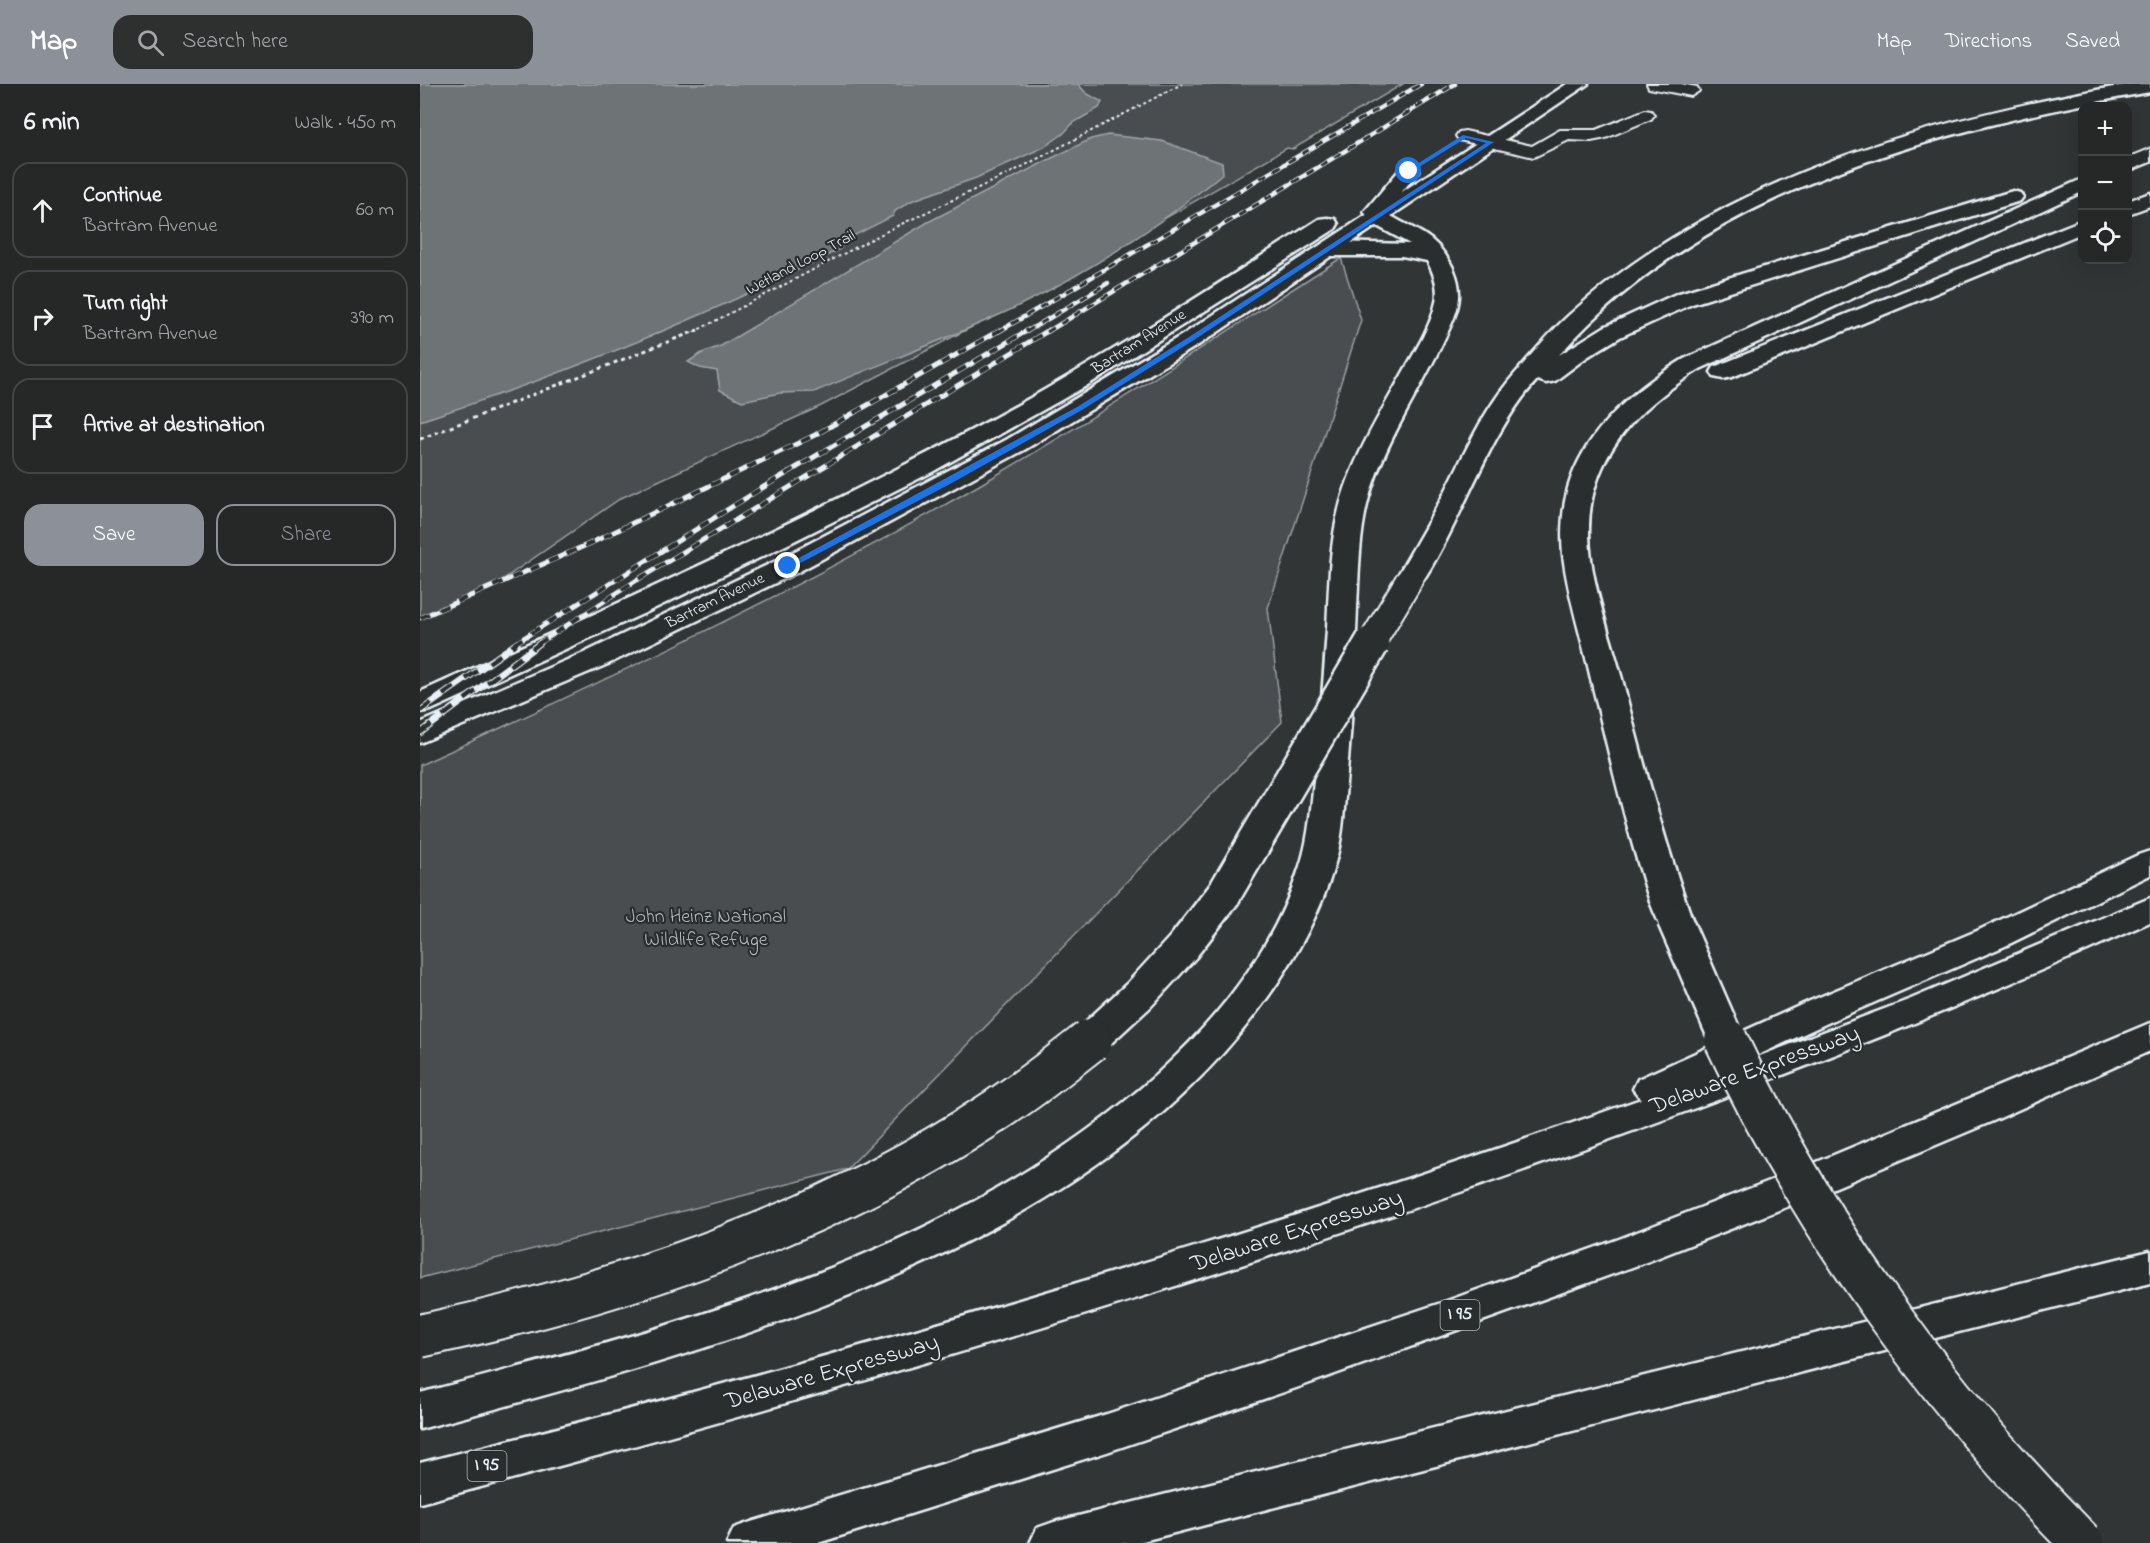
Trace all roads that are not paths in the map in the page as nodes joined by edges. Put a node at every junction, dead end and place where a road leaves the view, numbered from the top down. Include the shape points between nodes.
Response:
1 (1579, 84) edge
2 (1654, 84) edge
3 (2150, 86) edge
4 (1691, 91) dead end
5 (1645, 115) dead end
6 (1488, 132) junction
7 (1446, 148) dead end
8 (2150, 148) edge
9 (2150, 155) edge
10 (2132, 156) edge
11 (2132, 163) edge
12 (2078, 175) edge
13 (2078, 187) edge
14 (2150, 199) edge
15 (2132, 206) edge
16 (1377, 216) junction
17 (2078, 228) edge
18 (1330, 249) junction
19 (1437, 260) junction
20 (1465, 478) junction
21 (1600, 652) junction
22 (420, 703) edge
23 (420, 734) edge
24 (2150, 862) edge
25 (2150, 909) edge
26 (2150, 1036) edge
27 (1448, 1181) junction
28 (2150, 1267) edge
29 (420, 1336) edge
30 (420, 1411) edge
31 (420, 1483) edge
32 (751, 1543) edge
33 (1054, 1543) edge
34 (2082, 1543) edge

1 - 6 main road, Bartram Avenue
2 - 4 lane
3 - 20 main road via 2008,114 1896,145 1811,176 1704,228 1624,281 1553,344 1503,406 1479,445
5 - 6 lane via 1587,138 1566,134 1534,152
6 - 7 main road, Bartram Avenue via 1465,136
6 - 16 main road, Bartram Avenue
8 - 10 main road
9 - 11 main road
12 - 20 main road via 1684,299 1623,324 1575,354 1532,389
13 - 21 main road via 1712,354 1658,386 1630,410 1593,459 1581,487 1576,513 1580,581
14 - 15 main road
16 - 18 main road, Bartram Avenue
16 - 19 main road via 1418,240
16 - 22 main road, Bartram Avenue via 1375,210 1418,165 1143,341 994,429 731,563
17 - 21 main road via 1733,368 1682,393 1643,422 1611,457 1593,503 1590,546
18 - 19 main road via 1411,249
18 - 23 main road, Bartram Avenue via 1079,408 867,525 597,658
19 - 30 main road via 1448,290 1444,312 1368,465 1352,510 1328,810 1318,863 1286,940 1219,1034 1154,1100 1085,1151 980,1216 896,1259 738,1320
20 - 29 main road, bridge via 1408,582 1202,926 1123,1013 1053,1071 980,1123 912,1162 732,1244 595,1293 490,1322
21 - 34 main road, bridge via 1642,823 1674,919 1738,1068 1815,1204 1930,1369
24 - 27 main road via 1992,938
25 - 27 main road, Delaware Expressway / I 95 via 1789,1060
26 - 32 main road, I 95 via 1836,1173 1498,1301 1105,1435
27 - 31 main road, Delaware Expressway / I 95 via 1078,1303 764,1393
28 - 33 main road

